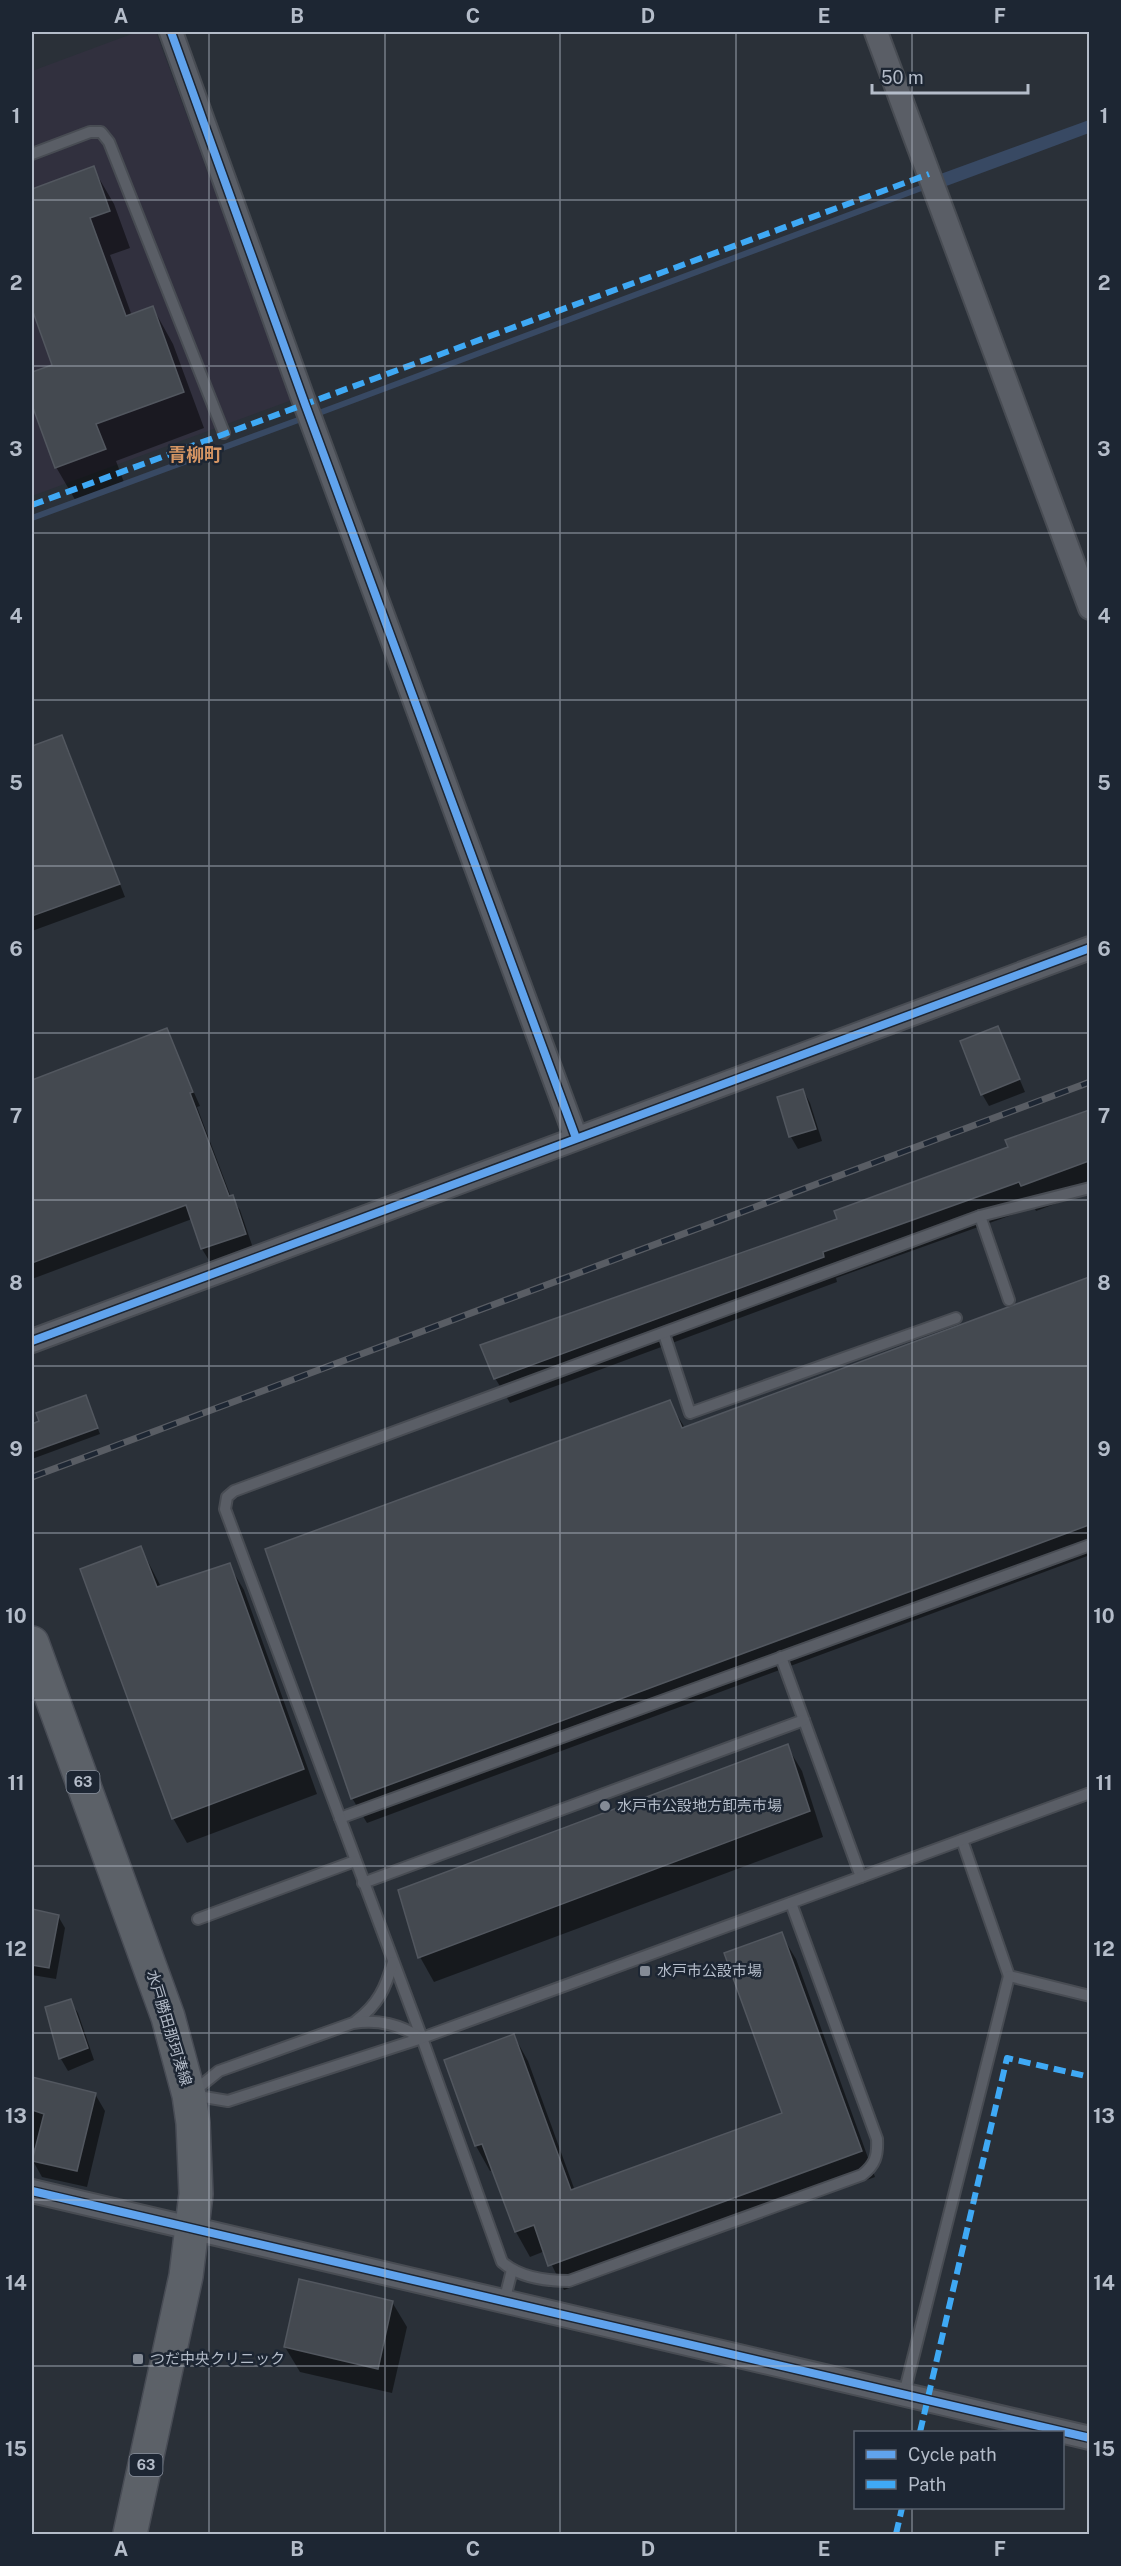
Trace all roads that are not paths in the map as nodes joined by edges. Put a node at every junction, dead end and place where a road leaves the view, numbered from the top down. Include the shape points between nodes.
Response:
1 (171, 32) edge
2 (876, 32) edge
3 (32, 154) edge
4 (224, 433) dead end
5 (1089, 608) edge
6 (1089, 948) edge
7 (576, 1138) junction
8 (1089, 1188) edge
9 (980, 1216) junction
10 (1009, 1300) dead end
11 (956, 1318) dead end
12 (664, 1334) junction
13 (32, 1341) edge
14 (1089, 1545) edge
15 (32, 1643) edge
16 (781, 1657) junction
17 (804, 1720) junction
18 (1089, 1793) edge
19 (340, 1818) junction
20 (962, 1840) junction
21 (355, 1861) junction
22 (861, 1877) junction
23 (363, 1883) junction
24 (791, 1903) junction
25 (198, 1918) dead end
26 (393, 1962) junction
27 (1009, 1976) junction
28 (1089, 1996) edge
29 (354, 2023) junction
30 (422, 2038) junction
31 (189, 2095) junction
32 (32, 2192) edge
33 (193, 2228) junction
34 (512, 2270) junction
35 (504, 2302) junction
36 (904, 2394) junction
37 (1060, 2431) edge
38 (1064, 2432) edge
39 (1089, 2438) edge
40 (130, 2535) edge

1 - 7 street
2 - 5 street
3 - 4 lane via 90,132 101,132 109,141
6 - 7 street
7 - 13 street
8 - 9 lane
9 - 10 lane
9 - 12 lane
11 - 12 lane via 690,1413
12 - 19 lane via 234,1491 227,1497 225,1509
14 - 16 lane
15 - 31 main road, 水戸勝田那珂湊線 / 63 via 142,1943
16 - 17 lane
16 - 19 lane
17 - 22 lane
17 - 23 lane
18 - 20 lane
19 - 21 lane
20 - 22 lane
20 - 27 lane
21 - 23 lane
21 - 25 lane
22 - 24 lane
23 - 26 lane
24 - 30 lane
24 - 34 lane via 877,2139 878,2154 871,2168 862,2175 569,2281 553,2281
26 - 29 lane via 376,2003
26 - 30 lane
27 - 28 lane
27 - 36 lane
29 - 30 lane via 384,2022
29 - 31 lane via 219,2071
30 - 31 lane via 228,2100
30 - 34 lane via 502,2262
31 - 33 main road, 水戸勝田那珂湊線 / 63 via 196,2161
32 - 33 street
33 - 35 street
33 - 40 main road, 水戸勝田那珂湊線 / 63
34 - 35 lane
35 - 36 street
36 - 37 street
38 - 39 street

